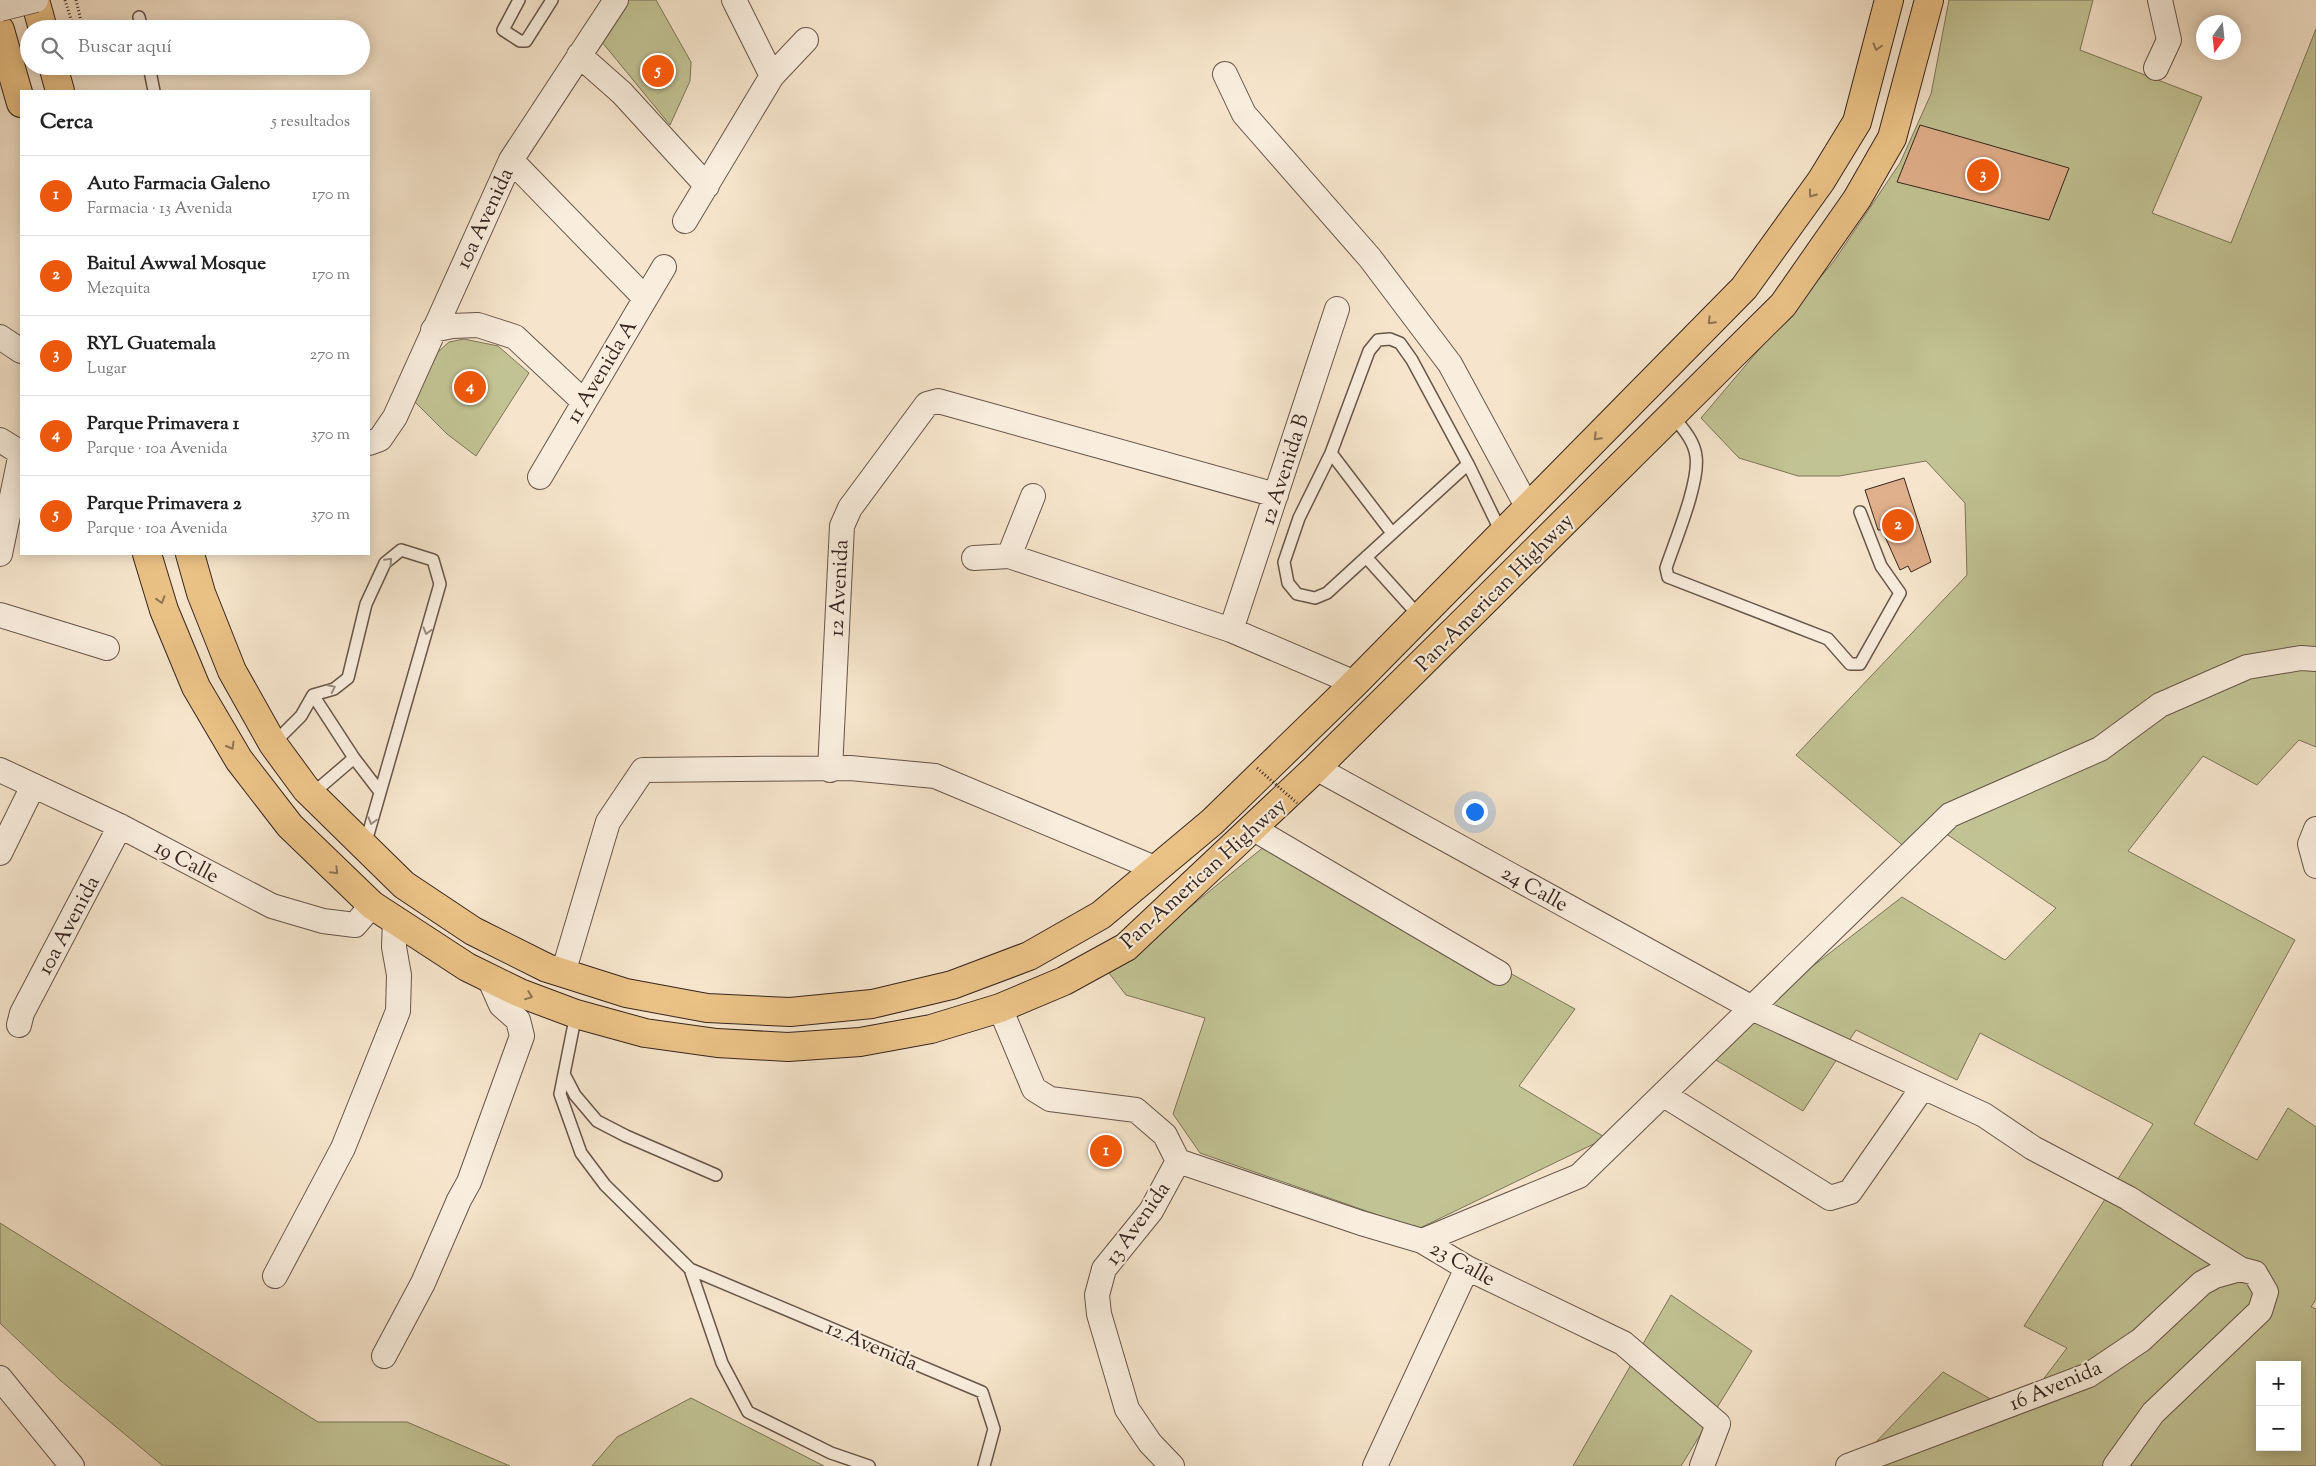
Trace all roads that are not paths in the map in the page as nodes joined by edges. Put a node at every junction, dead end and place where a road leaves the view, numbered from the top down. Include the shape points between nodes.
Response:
1 (36, 0) edge
2 (519, 0) edge
3 (552, 0) edge
4 (616, 0) edge
5 (734, 0) edge
6 (1889, 0) edge
7 (1929, 0) edge
8 (2160, 0) edge
9 (0, 9) edge
10 (139, 17) dead end
11 (41, 20) edge
12 (140, 20) edge
13 (0, 30) edge
14 (806, 40) dead end
15 (579, 55) junction
16 (2156, 68) dead end
17 (1226, 74) dead end
18 (56, 75) edge
19 (151, 75) edge
20 (772, 76) junction
21 (60, 90) edge
22 (154, 90) edge
23 (20, 100) edge
24 (511, 160) junction
25 (707, 186) junction
26 (685, 221) dead end
27 (664, 267) dead end
28 (645, 298) junction
29 (1336, 309) dead end
30 (432, 330) junction
31 (0, 337) edge
32 (20, 351) edge
33 (582, 401) junction
34 (1673, 416) junction
35 (0, 440) edge
36 (370, 443) edge
37 (20, 452) edge
38 (1331, 453) junction
39 (20, 458) edge
40 (1468, 464) junction
41 (540, 477) dead end
42 (1276, 495) junction
43 (1033, 496) dead end
44 (1528, 508) junction
45 (1860, 512) dead end
46 (1392, 534) junction
47 (1502, 534) junction
48 (0, 554) edge
49 (147, 555) edge
50 (190, 555) edge
51 (1009, 556) junction
52 (1366, 557) junction
53 (974, 558) dead end
54 (0, 615) edge
55 (1420, 617) junction
56 (1231, 630) junction
57 (107, 648) dead end
58 (2316, 660) edge
59 (1355, 683) junction
60 (313, 695) junction
61 (273, 744) junction
62 (354, 758) junction
63 (1316, 768) junction
64 (0, 770) edge
65 (830, 770) junction
66 (33, 786) junction
67 (380, 792) junction
68 (312, 794) junction
69 (120, 826) junction
70 (1254, 829) junction
71 (2316, 829) edge
72 (365, 845) junction
73 (0, 853) edge
74 (2316, 866) edge
75 (1156, 869) junction
76 (372, 905) junction
77 (395, 920) junction
78 (564, 973) junction
79 (1499, 973) dead end
80 (489, 978) junction
81 (1000, 1008) junction
82 (1754, 1008) junction
83 (576, 1014) junction
84 (19, 1025) dead end
85 (564, 1074) junction
86 (1923, 1087) junction
87 (1664, 1095) junction
88 (1178, 1161) junction
89 (716, 1175) dead end
90 (1422, 1241) junction
91 (1467, 1268) junction
92 (690, 1269) junction
93 (2240, 1270) junction
94 (275, 1276) dead end
95 (384, 1356) dead end
96 (0, 1378) edge
97 (72, 1466) edge
98 (869, 1466) edge
99 (984, 1466) edge
100 (1172, 1466) edge
101 (1375, 1466) edge
102 (1702, 1466) edge
103 (1848, 1466) edge
104 (2114, 1466) edge

1 - 9 street, bridge
1 - 11 highway
2 - 3 lane via 503,30 526,42
4 - 15 street, 10a Avenida
5 - 20 street
6 -> 44 highway, Pan-American Highway via 1857,122 1821,181 1744,288
7 - 34 highway, Pan-American Highway via 1892,138 1857,200 1783,305
8 - 16 street via 2170,40
10 - 12 lane
13 - 23 highway
14 - 20 street
15 - 24 street, 10a Avenida
15 - 25 street via 622,93
17 - 44 street via 1244,114 1370,258 1450,364
18 - 21 highway
19 - 22 lane
20 - 25 street
24 - 28 street
24 - 30 street, 10a Avenida
25 - 26 street
27 - 28 street, 11 Avenida A
28 - 33 street, 11 Avenida A
29 - 42 street, 12 Avenida B
30 - 33 street via 478,325 515,337
30 - 36 street, 10a Avenida via 388,430 380,439
31 - 32 street
33 - 41 street, 11 Avenida A
34 - 45 lane via 1693,445 1696,474 1666,568 1668,577 1828,639 1850,664 1860,664 1900,593 1881,566
34 - 63 highway, Pan-American Highway
35 - 37 street
38 - 40 lane via 1369,351 1378,340 1390,339 1400,343 1412,360
38 - 46 lane
38 - 52 lane via 1300,518 1284,562 1288,582 1298,594 1315,598 1327,593
39 - 48 street
40 - 46 lane
40 - 47 lane
42 - 56 street, 12 Avenida B
42 - 65 street, 12 Avenida via 938,401 927,404 850,508 842,526
43 - 51 street
44 - 47 highway, Pan-American Highway
46 - 52 lane
47 - 55 highway, Pan-American Highway
49 -> 76 highway, Pan-American Highway via 164,610 196,687 239,760 290,826
50 - 61 highway, Pan-American Highway via 232,671
51 - 53 street
51 - 56 street
52 - 55 lane
54 - 57 street
55 - 59 highway, Pan-American Highway
56 - 59 street
58 - 82 street via 2301,658 2247,667 2160,705 2100,749 1950,815
59 - 75 highway, Pan-American Highway via 1212,822
60 - 61 lane via 301,716
60 - 62 lane
60 -> 67 lane via 334,689 348,678 366,604 385,563 401,550 434,560 440,584
61 - 68 highway, Pan-American Highway
62 - 67 lane
62 - 68 lane
63 - 70 highway, Pan-American Highway
63 - 82 street, 24 Calle
64 - 66 street, 19 Calle
65 - 75 street via 850,768 935,776
65 - 78 street via 643,770 608,822
66 - 69 street, 19 Calle
66 - 73 street
67 -> 72 lane
68 - 72 highway, Pan-American Highway
69 - 76 street, 19 Calle via 272,906 323,921 355,925
69 - 84 street, 10a Avenida via 22,1013
70 - 79 street
70 - 81 highway, Pan-American Highway via 1126,947 1064,981
71 - 74 street via 2310,844
72 - 78 highway, Pan-American Highway via 404,885 473,931 547,968
75 - 78 highway, Pan-American Highway via 1101,915 1029,956 952,985 872,1004 790,1012 707,1008 626,994
76 - 77 highway, Pan-American Highway
77 - 80 highway, Pan-American Highway
77 - 94 street via 398,1011 343,1148
80 -> 83 highway, Pan-American Highway
80 - 95 street via 500,1005 518,1020 522,1036 469,1182 423,1283
81 - 83 highway, Pan-American Highway via 922,1030 860,1042 788,1047 708,1042 646,1032
81 - 88 street, 13 Avenida via 1034,1089 1050,1099 1136,1110 1165,1136
82 - 86 street, 24 Calle
82 - 87 street
83 - 85 lane, 12 Avenida
85 - 89 lane via 575,1096 596,1121
85 - 92 lane, 12 Avenida via 560,1094 581,1153 605,1185
86 - 87 street via 1850,1192 1830,1198
86 - 93 street, 24 Calle via 1984,1115 2033,1148 2128,1198
87 - 90 street via 1579,1176
88 - 90 street, 23 Calle
88 - 100 street, 13 Avenida via 1151,1211 1104,1269 1097,1294 1098,1314 1127,1408 1150,1443
90 - 91 street, 23 Calle
91 - 101 street
91 - 102 street, 23 Calle via 1623,1343 1718,1424
92 - 98 lane, 12 Avenida via 722,1363 748,1412 831,1453
92 - 99 lane, 12 Avenida via 982,1392 994,1429
93 - 103 street, 16 Avenida via 2214,1276 2202,1283 2141,1340 2089,1375
93 - 104 street, 24 Calle via 2255,1273 2262,1282 2266,1292 2260,1311 2153,1413
96 - 97 street

